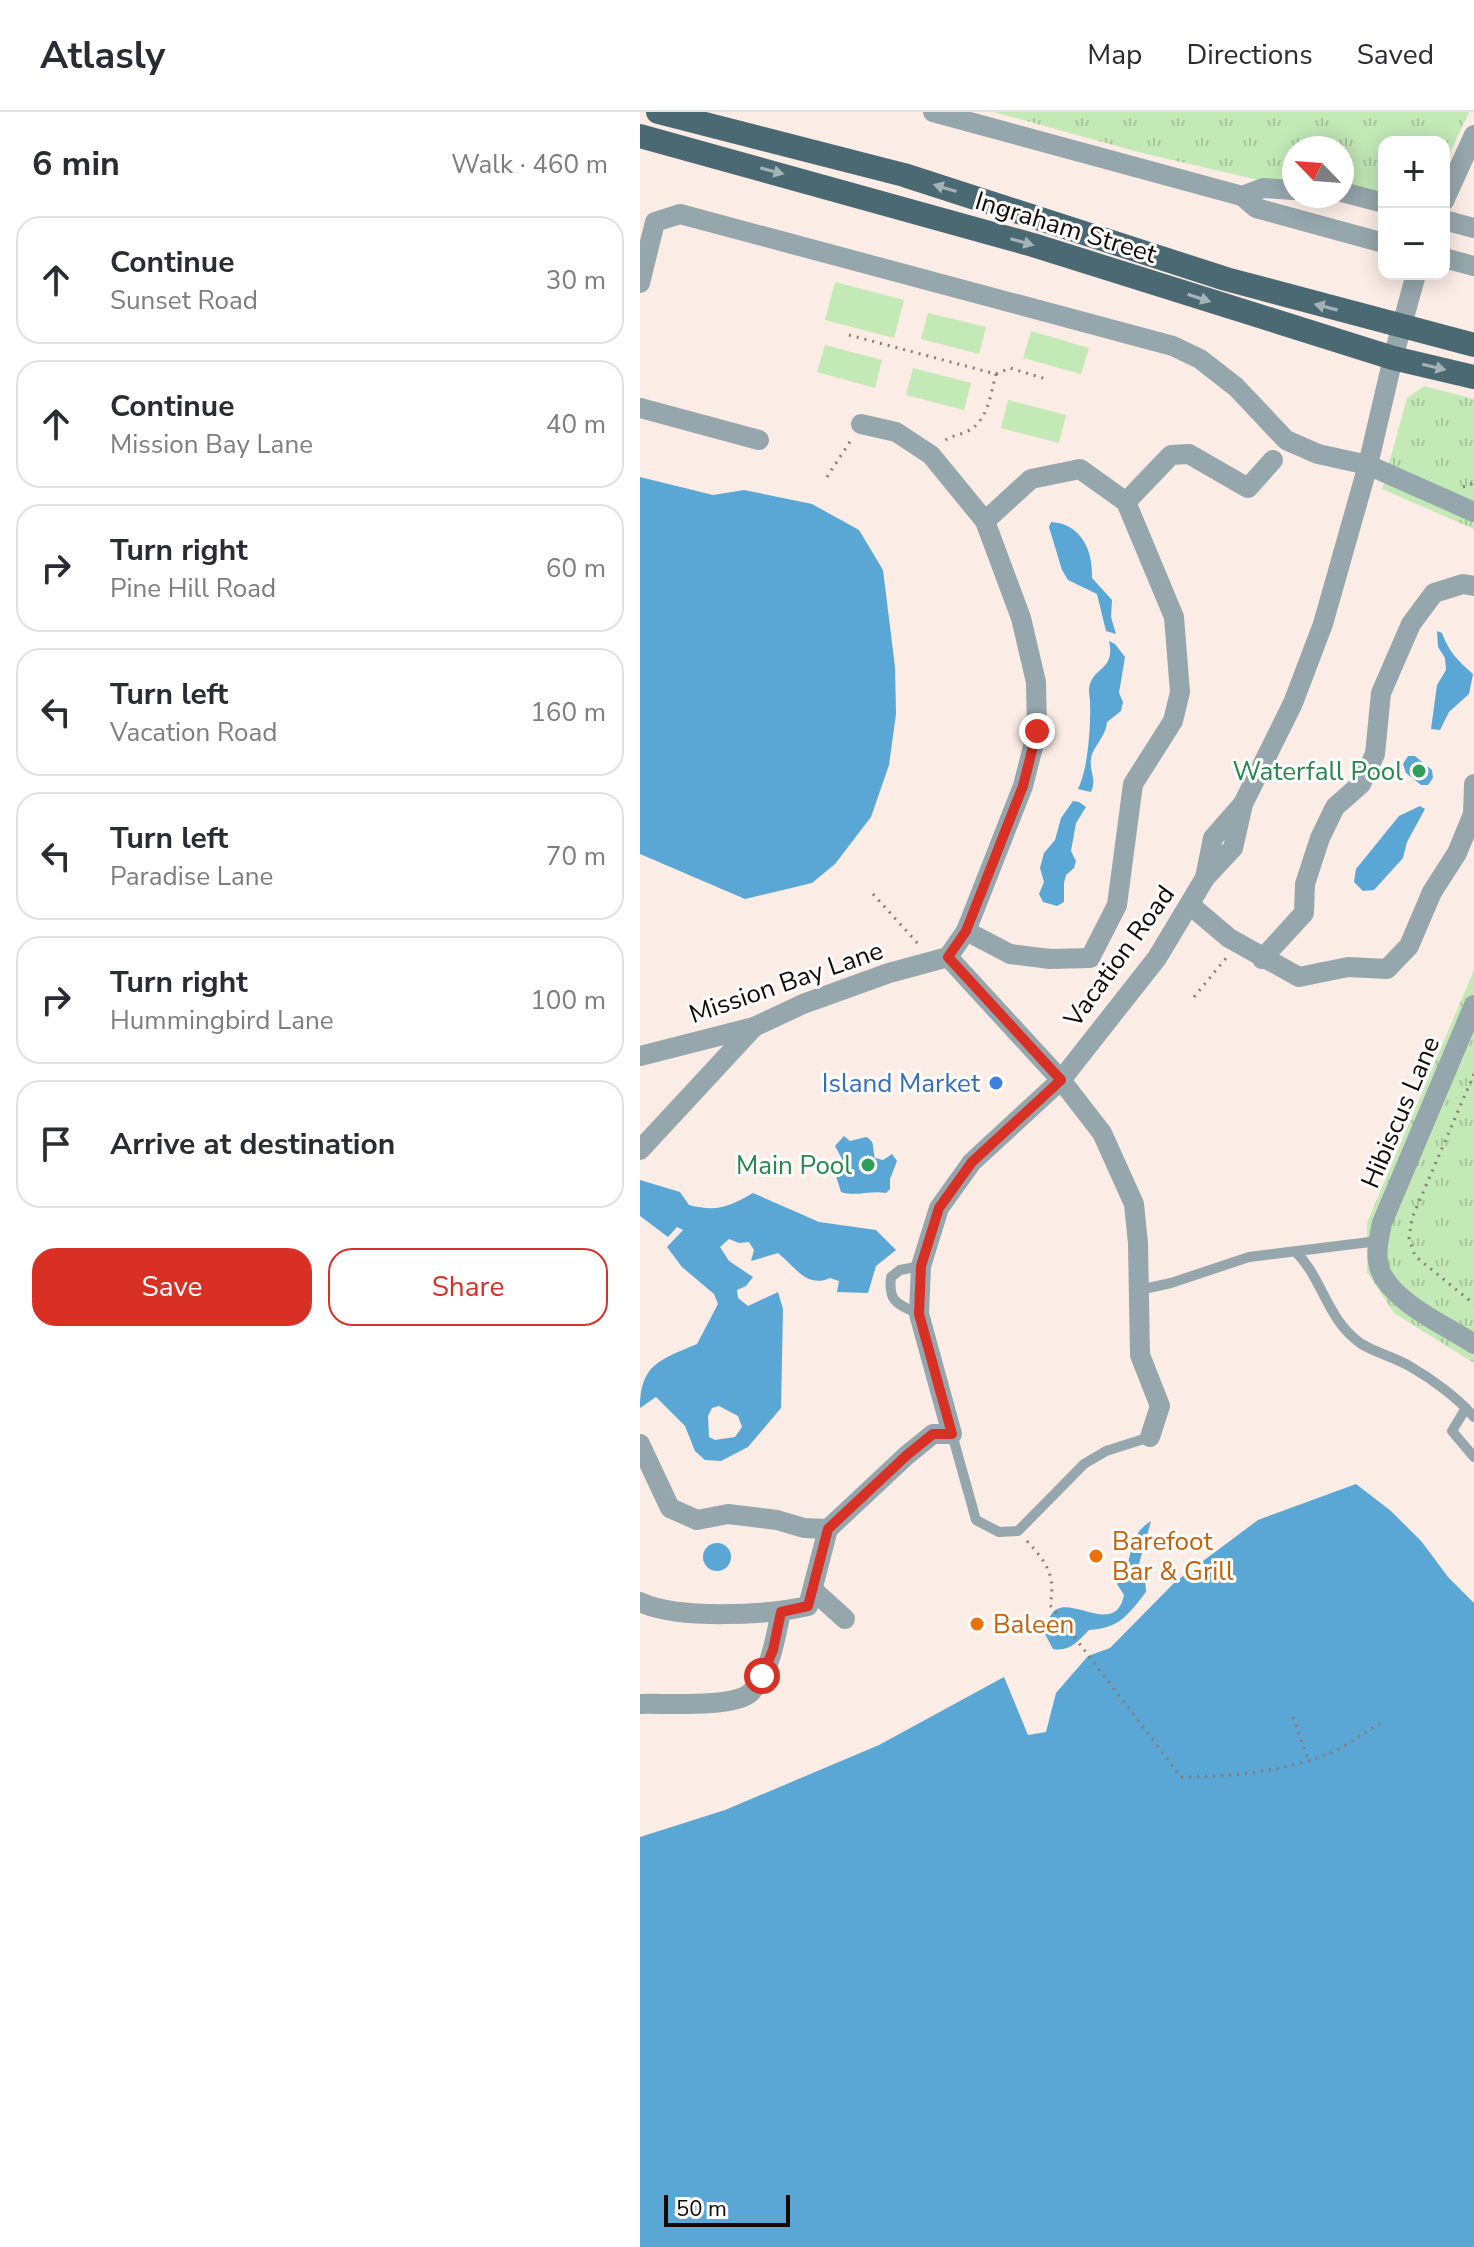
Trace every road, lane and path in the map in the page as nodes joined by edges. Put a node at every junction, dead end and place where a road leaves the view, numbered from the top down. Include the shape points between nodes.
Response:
1 (658, 112) edge
2 (933, 112) edge
3 (1474, 135) edge
4 (640, 136) edge
5 (1450, 188) edge
6 (1282, 189) edge
7 (1354, 195) edge
8 (1242, 196) junction
9 (1378, 201) edge
10 (1450, 222) edge
11 (1474, 228) edge
12 (1378, 241) edge
13 (1450, 260) edge
14 (1474, 266) edge
15 (1414, 280) edge
16 (640, 283) edge
17 (849, 335) dead end
18 (1398, 343) junction
19 (1474, 345) edge
20 (996, 374) junction
21 (1474, 377) edge
22 (1046, 379) dead end
23 (640, 408) edge
24 (861, 424) joint
25 (759, 440) dead end
26 (931, 455) junction
27 (1273, 460) dead end
28 (1368, 465) junction
29 (827, 477) dead end
30 (1126, 502) junction
31 (1474, 512) edge
32 (985, 521) junction
33 (1474, 586) edge
34 (1474, 784) edge
35 (873, 894) dead end
36 (1190, 905) junction
37 (966, 931) junction
38 (1237, 943) junction
39 (940, 959) junction
40 (1262, 959) junction
41 (1194, 997) dead end
42 (1474, 1005) edge
43 (754, 1027) junction
44 (640, 1056) edge
45 (1474, 1074) edge
46 (1061, 1080) junction
47 (640, 1150) edge
48 (1378, 1241) junction
49 (1296, 1252) junction
50 (921, 1266) junction
51 (1139, 1290) junction
52 (1474, 1304) edge
53 (919, 1314) junction
54 (1474, 1344) edge
55 (1466, 1408) junction
56 (1474, 1417) edge
57 (952, 1434) junction
58 (1150, 1437) joint
59 (640, 1444) edge
60 (1474, 1457) edge
61 (828, 1529) junction
62 (1018, 1531) junction
63 (813, 1590) junction
64 (640, 1602) edge
65 (781, 1612) junction
66 (845, 1619) dead end
67 (640, 1704) edge
68 (1293, 1717) dead end
69 (1381, 1723) dead end
70 (1308, 1759) junction

18 -> 1 main road, Ingraham Street via 1226,279 904,175
2 - 8 street
3 - 5 street
4 -> 18 main road, Ingraham Street
6 - 8 street via 1263,188
7 - 9 street
8 - 12 street via 1256,208
10 - 11 street
13 - 14 street
15 - 18 street, Vacation Road
16 - 28 street via 655,222 680,214 1173,346 1236,387 1286,440 1318,454
17 - 20 path
18 - 19 main road, Ingraham Street
18 -> 21 main road, Ingraham Street
18 - 28 street, Vacation Road
20 - 22 path via 1010,368
20 - 26 path via 979,423 946,439
23 - 25 street
24 - 26 street via 896,432
24 - 29 path
26 - 32 street
27 - 30 street via 1248,488 1189,454 1171,455
28 - 31 street
28 - 36 street, Vacation Road via 1323,624 1293,703 1243,804 1233,848 1205,878
30 - 32 street via 1080,469 1031,479
30 - 37 street via 1174,617 1180,692 1173,721 1133,784 1117,905 1090,958 1010,954
32 - 37 street via 1021,618 1036,682 1037,731 1023,786
33 - 40 street via 1434,593 1411,624 1381,693 1375,754 1361,784 1335,807 1320,838 1305,884 1304,913
34 - 40 street via 1473,814 1457,853 1432,892 1409,946 1387,969 1348,967 1299,977
35 - 39 path
36 - 38 street
36 - 46 street, Vacation Road via 1157,958
37 - 39 street
38 - 40 street
38 - 41 path
39 - 43 street, Mission Bay Lane via 874,978
39 - 46 street
42 - 48 street, Hibiscus Lane
43 - 44 street, Mission Bay Lane
43 - 47 street
45 - 52 path via 1412,1218 1409,1239 1415,1256
46 - 50 street, Vacation Road via 972,1162 939,1208
46 - 51 street via 1102,1133 1134,1204
48 - 49 lane
48 - 54 street via 1381,1273 1409,1306
49 - 51 lane via 1249,1257
49 - 55 lane via 1310,1266 1334,1317 1361,1343 1411,1367
50 - 53 street, Vacation Road
50 - 53 lane via 891,1277 889,1291 896,1303
51 - 58 street via 1140,1355 1160,1406
53 - 57 street, Vacation Road
55 - 56 lane
55 - 60 lane via 1452,1431
57 - 61 street via 933,1434
57 - 62 lane via 976,1520 999,1532
58 - 62 lane via 1084,1464
59 - 61 street via 670,1508 697,1520 728,1514
61 - 63 street
62 - 70 path via 1048,1568 1054,1588 1050,1605 1181,1777 1222,1777
63 - 65 street via 808,1606
63 - 66 street
64 - 65 street via 687,1612
65 - 67 street via 773,1650 749,1694 728,1701
68 - 70 path
69 - 70 path via 1338,1749

